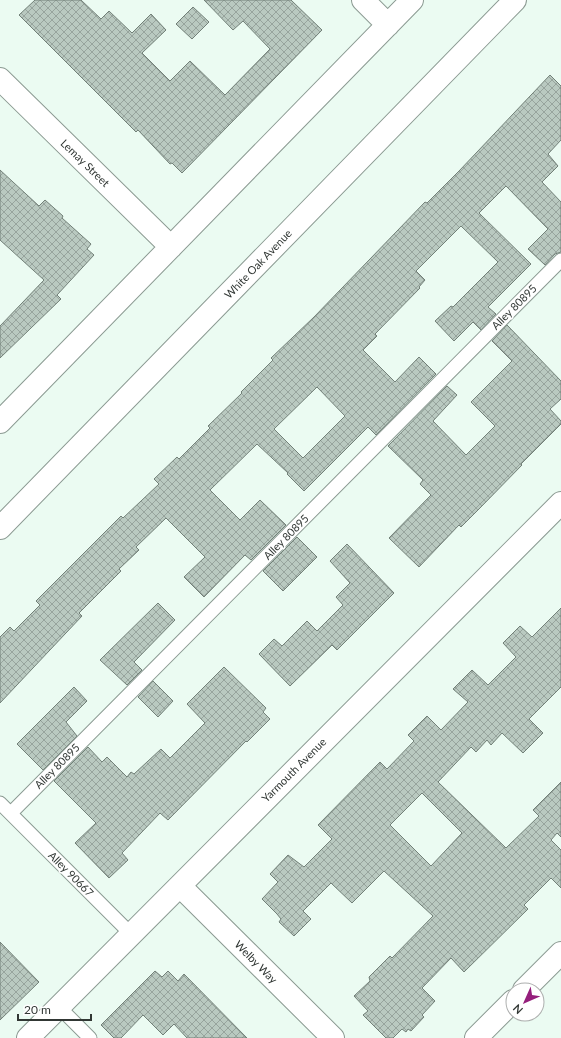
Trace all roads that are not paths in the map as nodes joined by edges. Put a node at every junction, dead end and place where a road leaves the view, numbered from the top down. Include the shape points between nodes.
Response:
1 (363, 0) edge
2 (412, 0) edge
3 (515, 0) edge
4 (388, 24) junction
5 (0, 80) edge
6 (171, 247) junction
7 (561, 260) edge
8 (0, 422) edge
9 (561, 503) edge
10 (2, 523) edge
11 (0, 802) edge
12 (11, 813) junction
13 (180, 886) junction
14 (131, 934) junction
15 (561, 953) edge
16 (532, 982) edge
17 (59, 1007) junction
18 (505, 1009) edge
19 (28, 1038) edge
20 (90, 1038) edge
21 (333, 1038) edge
22 (476, 1038) edge

1 - 4 street
2 - 4 street
3 - 10 street, White Oak Avenue
4 - 6 street
5 - 6 street, Lemay Street
6 - 8 street
7 - 12 lane, Alley 80895
9 - 13 street, Yarmouth Avenue
11 - 12 lane, Alley 90667
12 - 14 lane, Alley 90667
13 - 14 street, Yarmouth Avenue
13 - 21 street, Welby Way
14 - 17 street, Yarmouth Avenue
15 - 16 street
17 - 19 street, Yarmouth Avenue
17 - 20 lane
18 - 22 street

